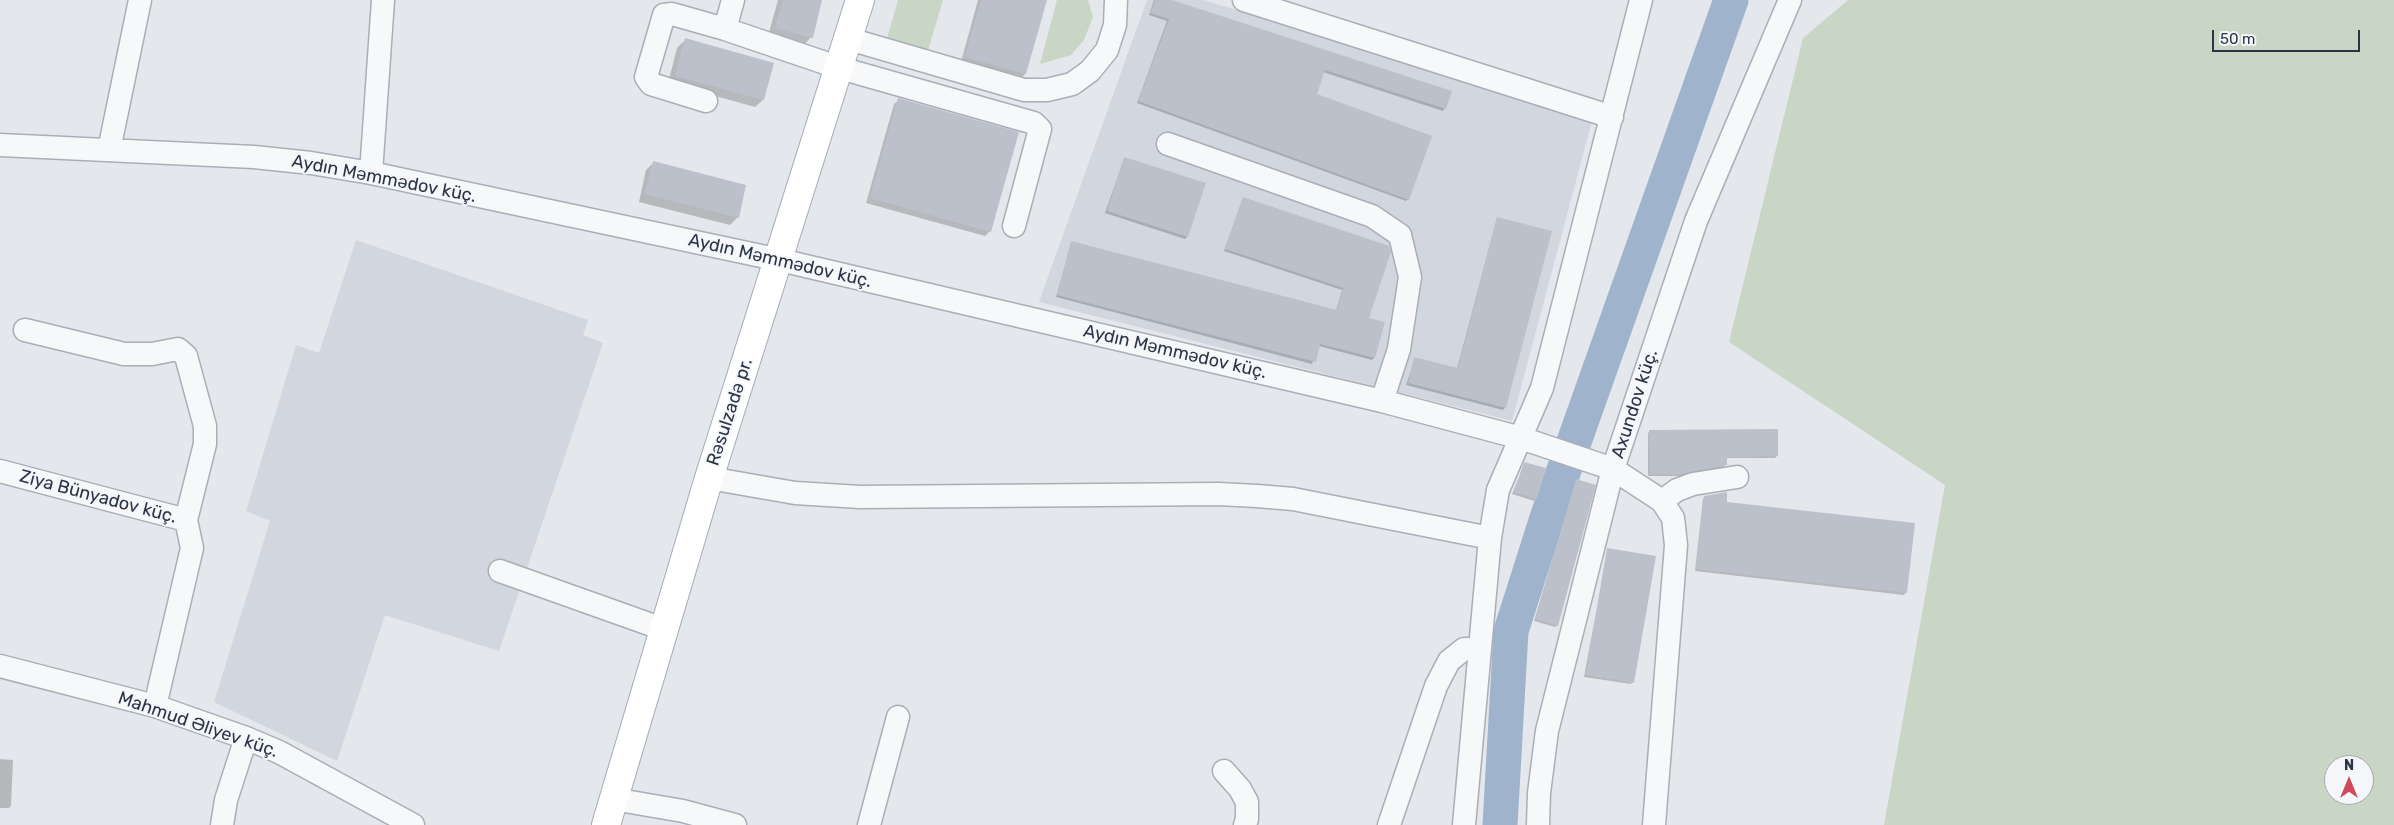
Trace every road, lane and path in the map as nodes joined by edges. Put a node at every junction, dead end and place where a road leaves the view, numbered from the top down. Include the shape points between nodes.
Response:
1 (140, 0) edge
2 (383, 0) edge
3 (733, 0) edge
4 (860, 0) edge
5 (1116, 0) edge
6 (1244, 0) edge
7 (1641, 0) edge
8 (1790, 0) edge
9 (726, 29) junction
10 (849, 39) junction
11 (840, 68) junction
12 (706, 101) dead end
13 (1612, 117) junction
14 (1168, 144) dead end
15 (0, 145) edge
16 (108, 150) junction
17 (371, 173) junction
18 (1014, 226) dead end
19 (780, 260) junction
20 (25, 330) dead end
21 (1382, 401) junction
22 (1521, 438) junction
23 (1603, 466) junction
24 (0, 471) edge
25 (1738, 477) dead end
26 (709, 478) junction
27 (1662, 501) junction
28 (186, 520) junction
29 (1490, 538) junction
30 (500, 571) dead end
31 (664, 629) junction
32 (1478, 649) junction
33 (0, 666) edge
34 (155, 706) junction
35 (898, 717) dead end
36 (246, 738) junction
37 (1224, 771) dead end
38 (613, 799) junction
39 (222, 825) edge
40 (413, 825) edge
41 (606, 825) edge
42 (735, 825) edge
43 (870, 825) edge
44 (1245, 825) edge
45 (1389, 825) edge
46 (1464, 825) edge
47 (1538, 825) edge
48 (1654, 825) edge

1 - 16 street
2 - 17 street
3 - 9 street
4 - 10 main road, Rəsulzadə pr.
5 - 10 street via 1115,25 1107,50 1090,71 1072,84 1047,90 1024,90
6 - 13 street
7 - 13 street
8 - 23 street, Axundov küç. via 1696,221
9 - 11 street
9 - 12 street via 672,14 664,15 646,77 651,84
10 - 11 main road, Rəsulzadə pr.
11 - 18 street via 1034,122 1040,129
11 - 19 main road, Rəsulzadə pr.
13 - 22 street via 1542,388
14 - 21 street via 1372,216 1400,235 1410,277 1399,349
15 - 16 street, Aydın Məmmədov küç.
16 - 17 street, Aydın Məmmədov küç. via 254,157
17 - 19 street, Aydın Məmmədov küç.
19 - 21 street, Aydın Məmmədov küç.
19 - 26 main road, Rəsulzadə pr.
20 - 28 street via 124,354 152,354 178,349 186,356 205,426 205,444
21 - 22 street, Aydın Məmmədov küç.
22 - 23 street, Aydın Məmmədov küç.
22 - 29 street via 1498,490
23 - 27 street, Aydın Məmmədov küç.
23 - 47 street, Axundov küç. via 1547,731
24 - 28 street, Ziya Bünyadov küç.
25 - 27 street via 1692,484
26 - 29 street via 795,493 860,497 1257,496
26 - 31 main road, Rəsulzadə pr.
27 - 48 street via 1673,518 1676,545
28 - 34 street, Ziya Bünyadov küç. via 192,548
29 - 32 street
30 - 31 street
31 - 38 main road, Rəsulzadə pr.
32 - 45 street via 1464,649 1449,661 1436,686
32 - 46 street
33 - 34 street, Mahmud Əliyev küç.
34 - 36 street, Mahmud Əliyev küç.
35 - 43 street
36 - 39 street via 226,800
36 - 40 street, Mahmud Əliyev küç. via 279,752
37 - 44 street via 1240,789 1246,802
38 - 41 main road, Rəsulzadə pr.
38 - 42 street via 683,811

